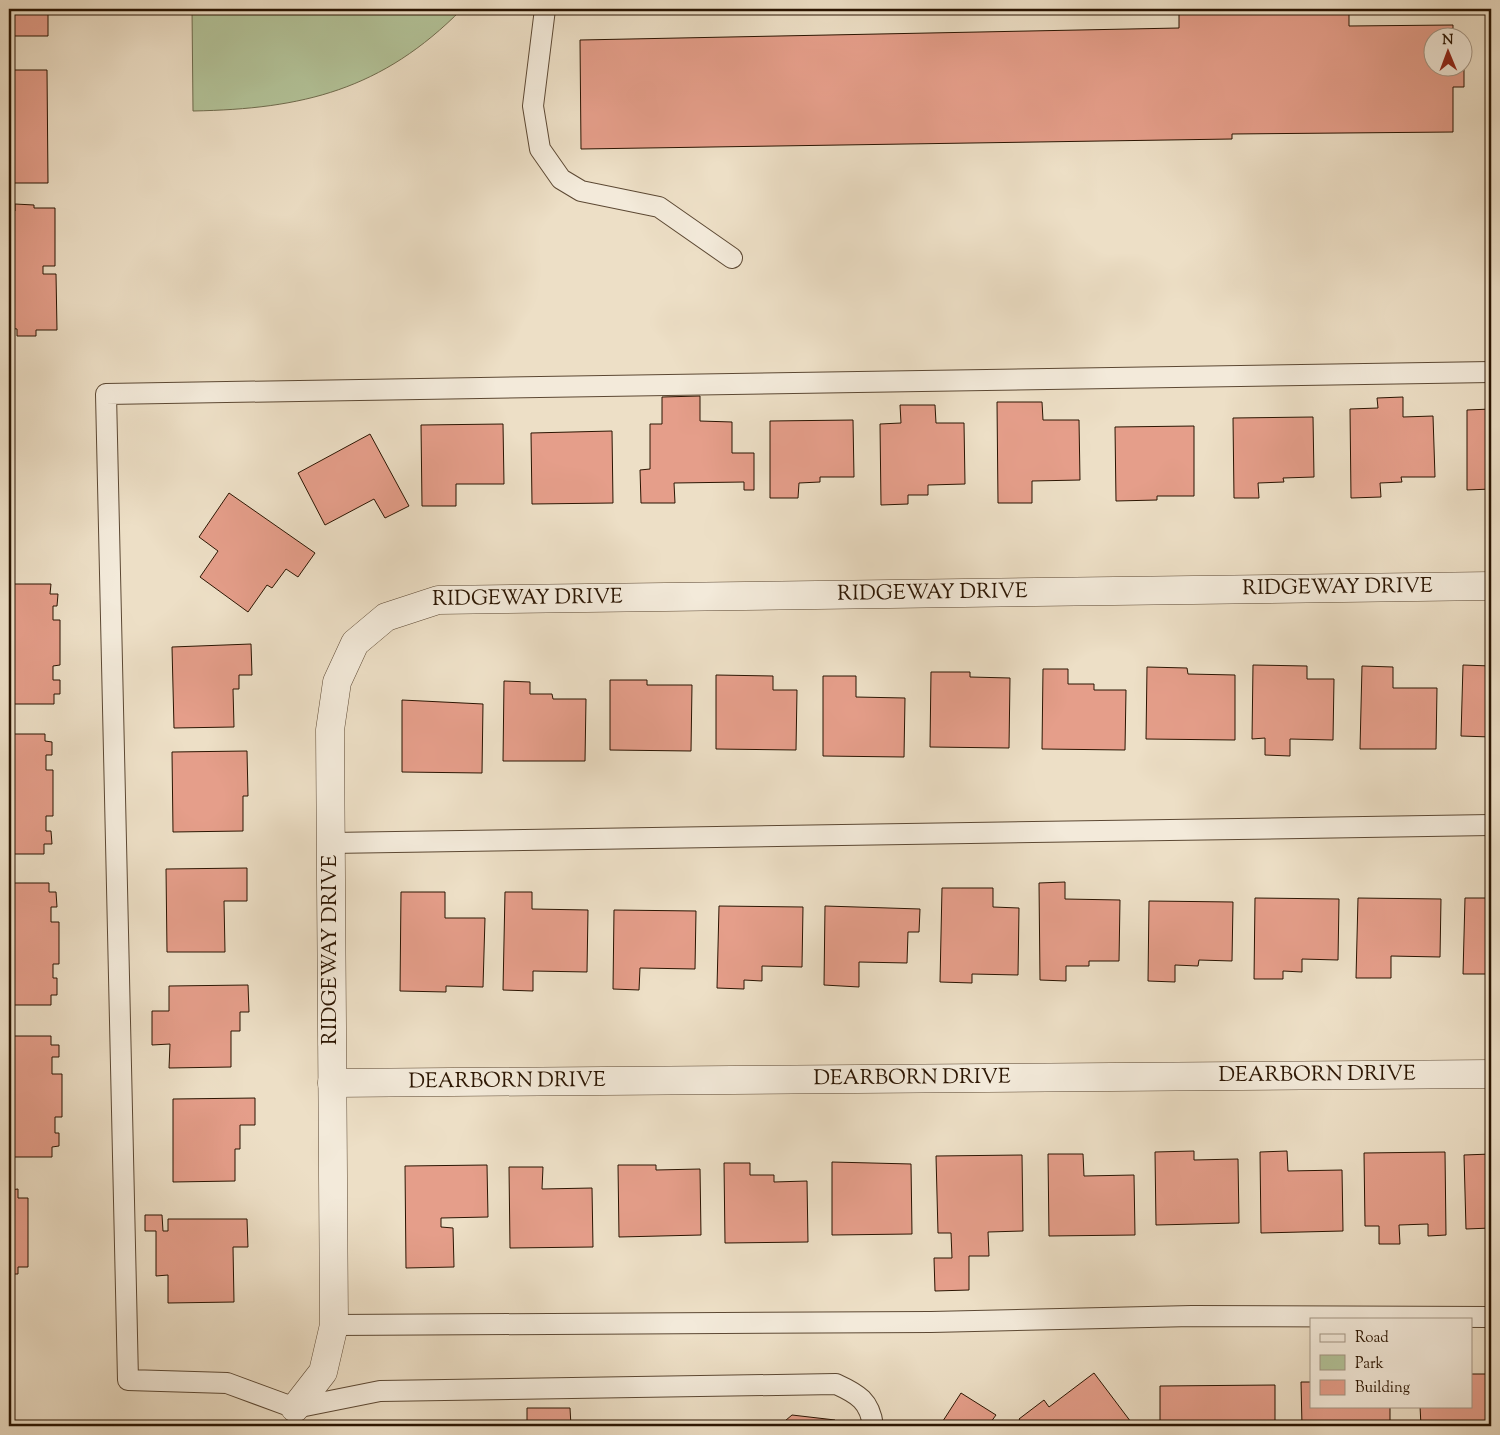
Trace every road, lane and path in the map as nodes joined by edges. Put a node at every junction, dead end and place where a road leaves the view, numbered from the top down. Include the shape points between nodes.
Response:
1 (545, 9) edge
2 (732, 258) dead end
3 (1491, 372) edge
4 (1491, 586) edge
5 (1491, 825) edge
6 (330, 843) junction
7 (1491, 1074) edge
8 (332, 1083) junction
9 (1491, 1317) edge
10 (334, 1325) junction
11 (295, 1408) junction
12 (874, 1426) edge

1 - 2 lane via 533,106 540,149 560,179 581,191 659,207
3 - 11 lane via 106,394 128,1380 227,1383
4 - 6 street, RIDGEWAY DRIVE via 438,600 386,617 355,643 337,682 330,730
5 - 6 lane
6 - 8 street, RIDGEWAY DRIVE
7 - 8 street, DEARBORN DRIVE
8 - 10 street, RIDGEWAY DRIVE
9 - 10 lane via 1192,1316 931,1322
10 - 11 street, RIDGEWAY DRIVE via 323,1372
11 - 12 lane via 380,1391 836,1384 859,1395 872,1413

